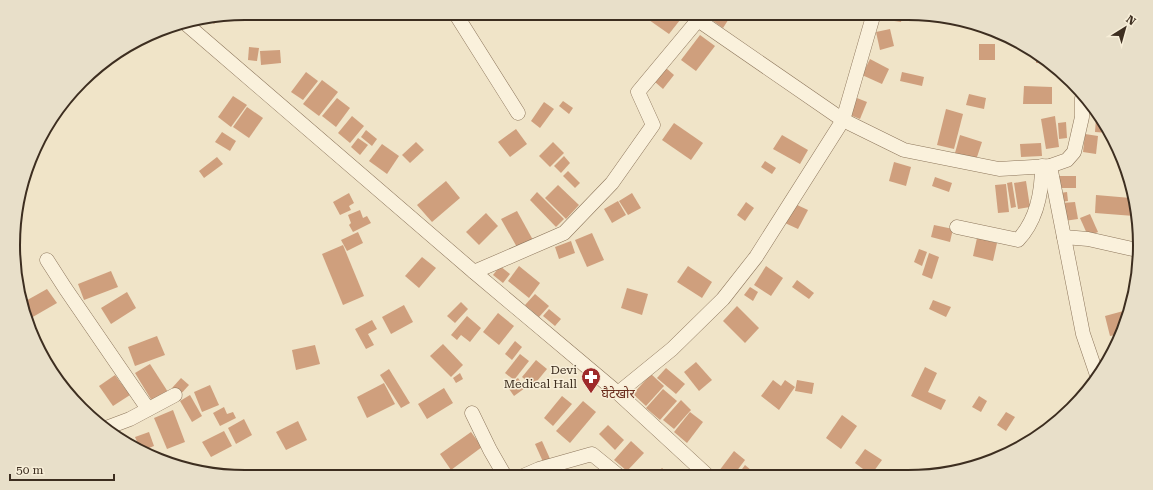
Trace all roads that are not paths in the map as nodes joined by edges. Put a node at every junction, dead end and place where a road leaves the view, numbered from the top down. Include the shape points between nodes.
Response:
1 (459, 20) edge
2 (697, 20) edge
3 (706, 20) edge
4 (872, 20) edge
5 (190, 27) edge
6 (1082, 102) edge
7 (518, 112) dead end
8 (843, 120) junction
9 (1046, 166) junction
10 (957, 227) dead end
11 (1064, 237) junction
12 (1133, 249) edge
13 (47, 260) dead end
14 (474, 272) junction
15 (1095, 370) edge
16 (618, 393) junction
17 (175, 395) dead end
18 (148, 409) junction
19 (472, 413) dead end
20 (111, 426) edge
21 (502, 470) edge
22 (538, 470) edge
23 (612, 470) edge
24 (701, 470) edge

1 - 7 street
2 - 14 street via 638,92 653,125 612,183 564,233
3 - 8 street
4 - 8 street
5 - 14 street
6 - 9 street via 1082,117 1074,152 1067,160
8 - 9 street via 904,150 999,169
8 - 16 street via 756,257 723,299 672,349
9 - 10 street via 1036,210 1018,240
9 - 11 street
11 - 12 street via 1088,239
11 - 15 street via 1083,334
13 - 18 street
14 - 16 street
16 - 24 street
17 - 18 street
18 - 20 street
19 - 21 street
22 - 23 street via 592,454

